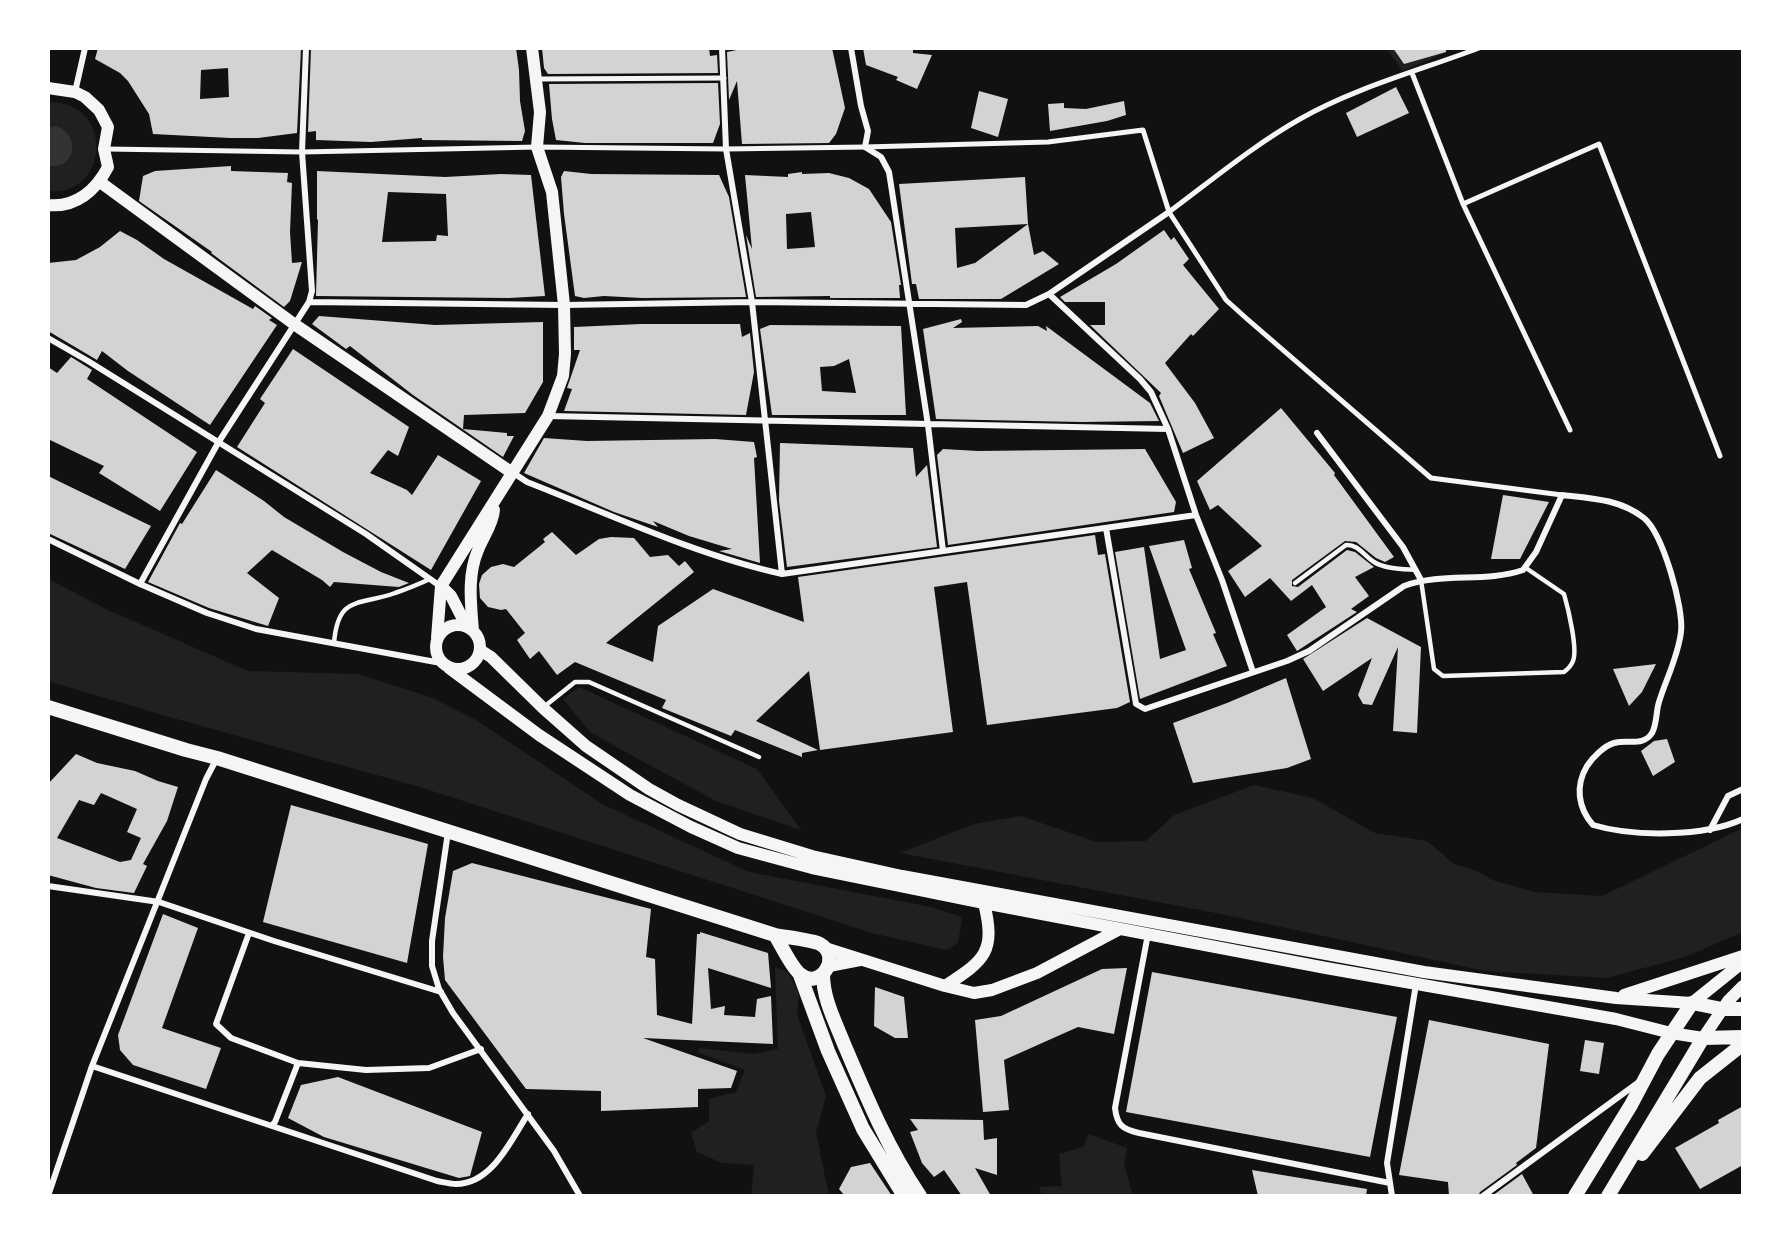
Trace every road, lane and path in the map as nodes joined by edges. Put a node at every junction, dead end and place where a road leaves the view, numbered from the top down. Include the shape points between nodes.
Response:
1 (85, 48) edge
2 (306, 48) edge
3 (532, 48) edge
4 (722, 48) edge
5 (851, 48) edge
6 (1479, 48) edge
7 (1412, 73) junction
8 (724, 78) junction
9 (537, 79) junction
10 (48, 88) edge
11 (75, 93) junction
12 (537, 147) junction
13 (865, 147) junction
14 (104, 149) junction
15 (726, 149) junction
16 (302, 152) junction
17 (100, 182) junction
18 (1463, 204) junction
19 (48, 205) edge
20 (1169, 212) junction
21 (1049, 294) junction
22 (309, 302) junction
23 (752, 302) junction
24 (910, 304) junction
25 (564, 305) junction
26 (294, 324) junction
27 (48, 338) edge
28 (548, 417) junction
29 (764, 422) junction
30 (928, 425) junction
31 (1168, 429) junction
32 (1569, 430) dead end
33 (1317, 433) dead end
34 (218, 443) junction
35 (1720, 456) dead end
36 (511, 472) junction
37 (1562, 495) junction
38 (494, 503) junction
39 (1196, 515) junction
40 (1106, 528) junction
41 (48, 539) edge
42 (943, 551) junction
43 (1526, 568) junction
44 (1416, 570) junction
45 (782, 574) junction
46 (1421, 580) junction
47 (436, 582) junction
48 (1295, 583) dead end
49 (140, 584) junction
50 (470, 629) junction
51 (437, 638) junction
52 (334, 643) junction
53 (480, 650) junction
54 (445, 665) junction
55 (1253, 672) junction
56 (48, 707) edge
57 (543, 708) junction
58 (759, 757) dead end
59 (217, 758) junction
60 (1743, 789) edge
61 (1743, 819) edge
62 (1710, 830) junction
63 (447, 832) junction
64 (48, 886) edge
65 (159, 902) junction
66 (984, 903) junction
67 (1120, 929) junction
68 (249, 933) junction
69 (1148, 933) junction
70 (775, 935) junction
71 (809, 942) junction
72 (825, 948) junction
73 (1743, 956) edge
74 (863, 959) junction
75 (1743, 962) edge
76 (797, 969) junction
77 (826, 970) junction
78 (1416, 984) junction
79 (945, 986) junction
80 (1743, 986) edge
81 (441, 992) junction
82 (1616, 998) junction
83 (1692, 1003) junction
84 (1722, 1009) junction
85 (1743, 1010) edge
86 (1671, 1033) junction
87 (1743, 1037) edge
88 (1703, 1038) junction
89 (1743, 1044) edge
90 (481, 1049) junction
91 (298, 1063) junction
92 (92, 1066) junction
93 (1644, 1078) junction
94 (528, 1114) junction
95 (272, 1125) junction
96 (1390, 1183) junction
97 (48, 1196) edge
98 (580, 1196) edge
99 (904, 1196) edge
100 (920, 1196) edge
101 (1392, 1196) edge
102 (1484, 1196) edge
103 (1575, 1196) edge
104 (1609, 1196) edge

1 - 11 street
2 - 16 street
3 - 9 main road
4 - 8 street
5 - 13 street via 868,131
6 - 7 street
7 - 18 street
7 - 20 street via 1350,94 1300,119
8 - 9 street
8 - 15 street
9 - 12 main road
10 - 11 main road
11 - 14 main road via 99,110 108,127
12 - 15 street
12 - 16 street
12 - 25 main road via 552,192
13 - 15 street
13 - 20 street via 1048,142 1143,130
13 - 24 street via 881,157 889,172
14 - 16 street
14 - 17 main road via 108,167
15 - 23 street
16 - 22 street via 312,291
17 - 19 main road via 72,202
17 - 26 main road
18 - 32 street
18 - 35 street via 1599,144
20 - 21 street
20 - 37 street via 1226,300 1431,478
21 - 24 street via 1026,305
21 - 31 street via 1140,378
22 - 25 street
22 - 26 street
23 - 24 street
23 - 25 street
23 - 29 street
24 - 30 street
25 - 28 main road via 563,376
26 - 34 street
26 - 36 main road
27 - 34 street
28 - 29 street
28 - 36 main road
29 - 30 street
29 - 45 street
30 - 31 street
30 - 42 street
31 - 39 street
33 - 44 street
34 - 47 street
34 - 49 street
36 - 38 main road
36 - 45 street via 527,482 737,563
37 - 43 street
37 - 62 street via 1605,499 1644,518 1661,543 1678,600 1681,632 1652,732 1644,741 1614,743 1596,756 1586,768 1579,790 1581,807 1593,825 1616,831
38 - 47 main road
38 - 50 main road via 494,515 471,576
39 - 40 street
39 - 55 street
40 - 42 street
40 - 55 street via 1136,704 1151,708
41 - 49 street
42 - 45 street
43 - 46 street via 1485,576
43 - 46 lane via 1564,594 1575,658 1564,672 1443,676 1434,669
44 - 46 street
44 - 48 lane via 1375,563 1355,546 1346,545
46 - 55 street via 1396,591 1309,651
47 - 50 main road via 451,596
47 - 51 main road
47 - 52 lane via 353,604 335,626
49 - 52 street via 256,629
50 - 51 main road via 460,625 447,627
50 - 53 main road via 478,636
51 - 54 main road via 435,651
52 - 54 street
53 - 54 main road via 473,664 457,670
53 - 57 main road
54 - 66 main road via 539,735 630,795 738,848 812,868
56 - 59 main road
57 - 58 lane via 575,682 589,682
57 - 82 main road via 586,746 678,805 740,834 812,856 1424,972
59 - 63 main road
59 - 65 street
60 - 62 street via 1728,796
61 - 62 street
63 - 70 main road
63 - 81 street via 432,941 432,966
64 - 65 street
65 - 68 street
65 - 92 street
66 - 67 main road
66 - 79 main road via 990,931 987,947 970,969
67 - 69 main road
67 - 79 main road via 1037,973 992,990 974,993
68 - 81 street
68 - 91 street via 216,1024 231,1038
69 - 78 main road
69 - 96 street via 1115,1107 1119,1124 1125,1130
70 - 71 main road
70 - 76 main road
71 - 72 main road
71 - 76 main road via 794,953
72 - 74 main road
72 - 77 main road via 830,958
73 - 82 main road
74 - 77 main road
74 - 79 main road
75 - 83 main road
76 - 77 main road via 808,978
76 - 99 main road via 855,1112
77 - 100 main road via 823,991 857,1075 890,1145
78 - 86 main road via 1616,1019
78 - 96 street via 1387,1163
80 - 84 main road
81 - 90 street
82 - 83 main road
83 - 84 main road
83 - 86 main road
84 - 85 main road
84 - 88 main road
86 - 88 main road
86 - 93 main road
87 - 88 main road
88 - 104 main road
89 - 104 main road via 1700,1078
90 - 91 street via 429,1068 366,1070
90 - 94 street
91 - 95 street
92 - 95 street
92 - 97 street
93 - 102 street
93 - 103 main road
94 - 95 street via 490,1170 455,1184
94 - 98 street
96 - 101 street

